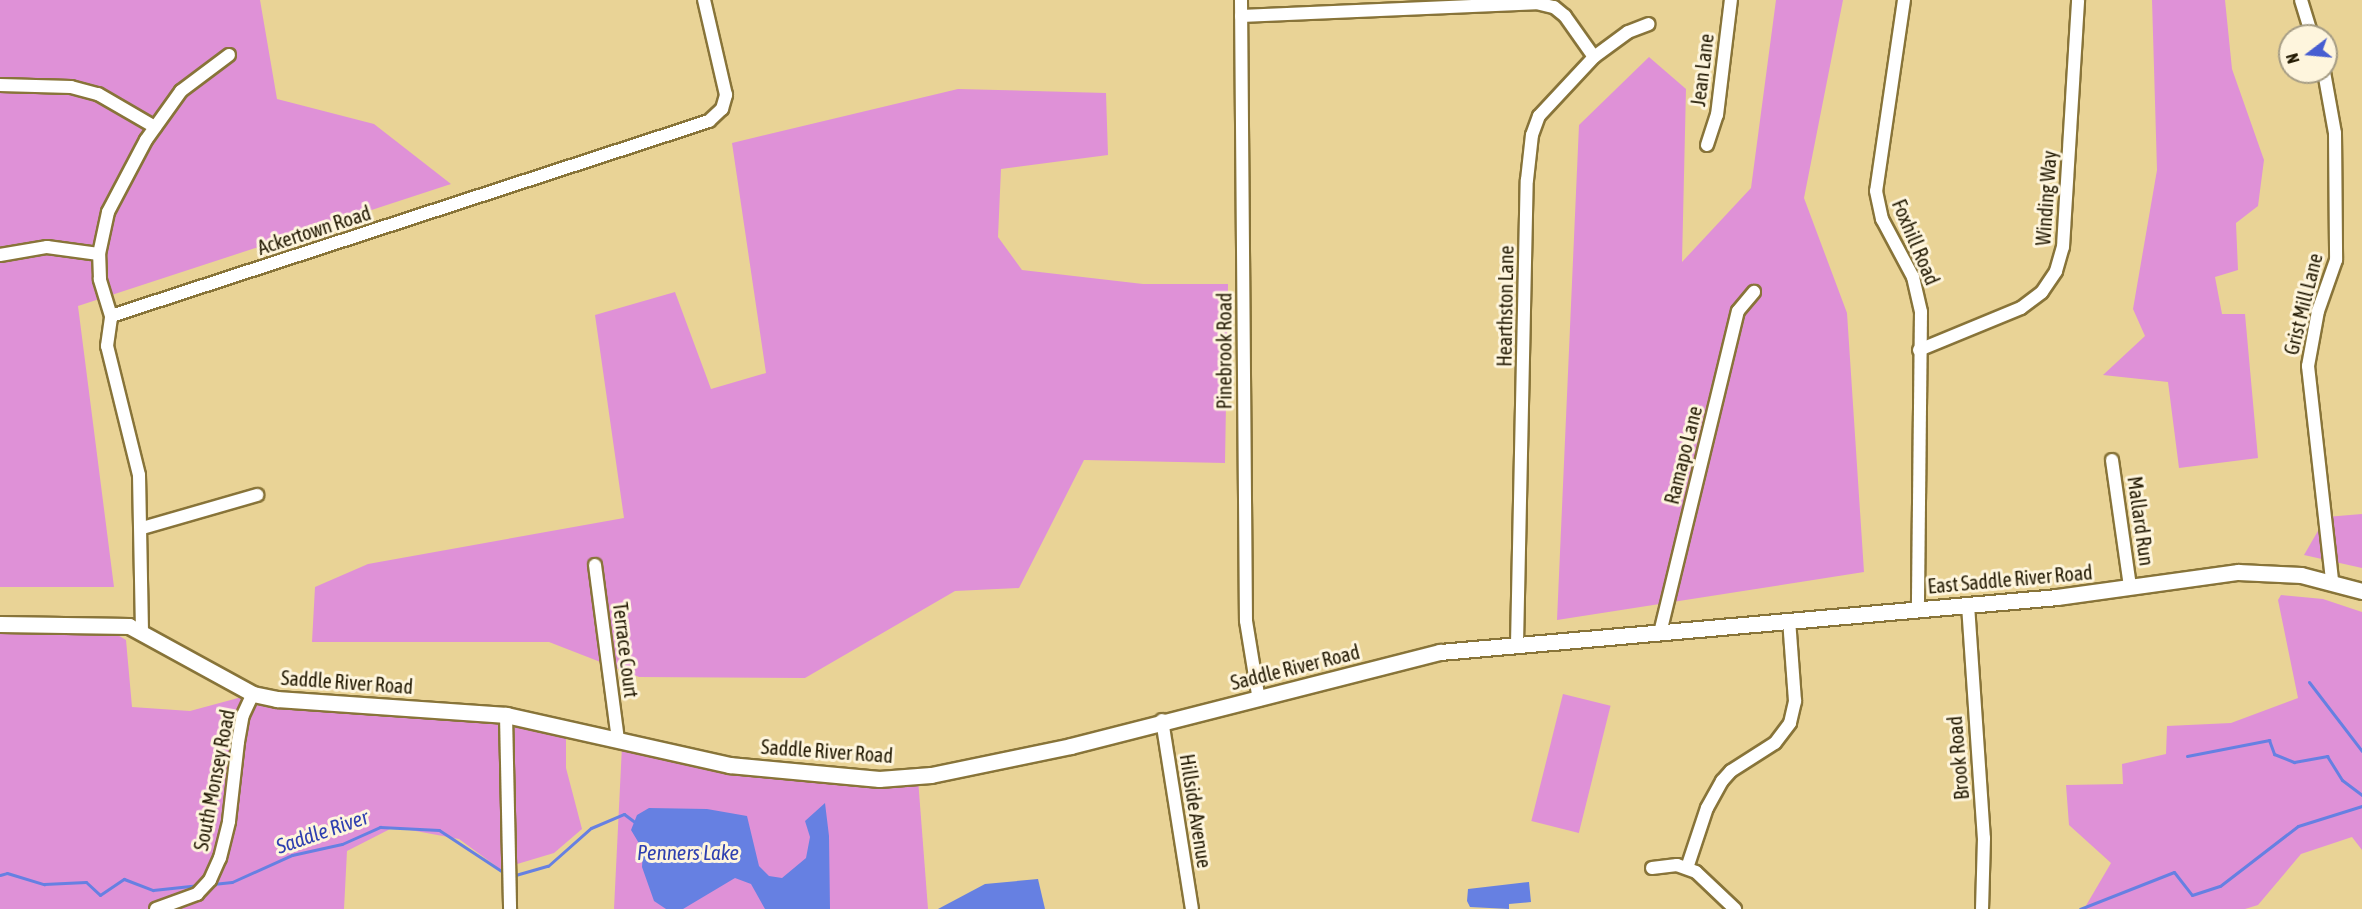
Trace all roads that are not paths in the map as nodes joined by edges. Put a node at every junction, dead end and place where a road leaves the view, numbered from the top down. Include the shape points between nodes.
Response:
1 (704, 0) edge
2 (1241, 0) edge
3 (1731, 0) edge
4 (1904, 0) edge
5 (2079, 0) edge
6 (2301, 0) edge
7 (1240, 16) junction
8 (1649, 24) dead end
9 (2308, 24) edge
10 (229, 56) dead end
11 (1594, 57) junction
12 (2326, 84) edge
13 (0, 85) edge
14 (155, 127) junction
15 (1707, 145) dead end
16 (99, 254) junction
17 (0, 255) edge
18 (1754, 292) dead end
19 (111, 316) junction
20 (1919, 350) junction
21 (2112, 460) dead end
22 (257, 495) dead end
23 (142, 528) junction
24 (595, 565) dead end
25 (2332, 581) junction
26 (2130, 587) junction
27 (2362, 591) edge
28 (1968, 605) junction
29 (1918, 609) junction
30 (1789, 620) junction
31 (0, 624) edge
32 (142, 632) junction
33 (1659, 633) junction
34 (1517, 644) junction
35 (253, 694) junction
36 (1258, 700) junction
37 (506, 714) junction
38 (1162, 720) junction
39 (618, 739) junction
40 (1687, 867) junction
41 (1652, 868) dead end
42 (156, 909) edge
43 (510, 909) edge
44 (1192, 909) edge
45 (1735, 909) edge
46 (1982, 909) edge

1 - 19 street, Ackertown Road via 726,95 722,109 710,121
2 - 7 street, Pinebrook Road
3 - 15 street, Jean Lane via 1717,115
4 - 20 street, Foxhill Road via 1876,191 1882,219 1918,293
5 - 20 street, Winding Way via 2063,247 2056,271 2042,292 2021,308
6 - 9 street
7 - 11 street via 1536,3 1554,6 1565,16
7 - 36 street, Pinebrook Road via 1246,621
8 - 11 street, Hearthston Lane via 1628,32
10 - 14 street via 181,90
11 - 34 street, Hearthston Lane via 1539,116 1531,144
12 - 25 street, Grist Mill Lane via 2335,133 2336,260 2318,311 2308,366
13 - 14 street via 71,87 98,94
14 - 16 street via 108,212
16 - 17 street via 47,247
16 - 19 street via 100,279
18 - 33 street, Ramapo Lane via 1738,311
19 - 23 street via 107,346 133,441
20 - 29 street, Foxhill Road
21 - 26 street, Mallard Run
22 - 23 street
23 - 32 street
24 - 39 street, Terrace Court
25 - 26 main road, East Saddle River Road via 2284,573 2238,572
25 - 27 main road, East Saddle River Road
26 - 28 main road, East Saddle River Road
28 - 29 main road, East Saddle River Road
28 - 46 street, Brook Road via 1984,837
29 - 30 main road, East Saddle River Road
30 - 33 main road, East Saddle River Road
30 - 40 street via 1795,701 1790,723 1775,743 1722,781 1707,808
31 - 32 main road, Saddle River Road via 113,624
32 - 35 main road, Saddle River Road
33 - 34 main road, Saddle River Road
34 - 36 main road, Saddle River Road via 1440,652
35 - 37 main road, Saddle River Road via 277,699
35 - 42 street, South Monsey Road via 243,715 229,821 220,858 210,880 197,894
36 - 38 main road, Saddle River Road
37 - 39 main road, Saddle River Road
37 - 43 street
38 - 39 main road, Saddle River Road via 1071,746 931,775 879,779 729,765
38 - 44 street, Hillside Avenue
40 - 41 street
40 - 45 street via 1714,885

